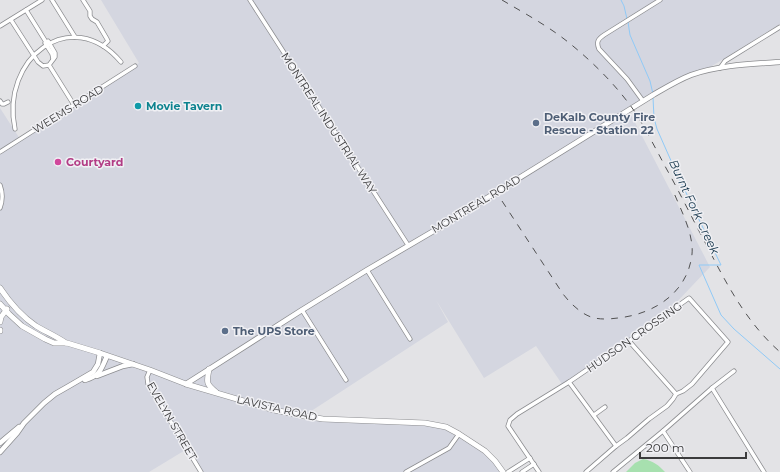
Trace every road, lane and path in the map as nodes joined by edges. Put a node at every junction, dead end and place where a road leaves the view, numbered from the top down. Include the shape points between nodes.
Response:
1 (42, 0) edge
2 (52, 0) edge
3 (83, 0) edge
4 (250, 0) edge
5 (660, 0) edge
6 (26, 10) junction
7 (11, 20) junction
8 (0, 26) edge
9 (780, 27) edge
10 (74, 37) junction
11 (46, 42) junction
12 (40, 45) dead end
13 (103, 46) junction
14 (35, 48) dead end
15 (31, 52) junction
16 (26, 56) dead end
17 (121, 62) dead end
18 (780, 62) edge
19 (49, 65) junction
20 (135, 66) dead end
21 (720, 68) junction
22 (0, 101) edge
23 (8, 102) dead end
24 (643, 102) junction
25 (74, 105) junction
26 (9, 112) dead end
27 (15, 129) dead end
28 (0, 152) edge
29 (0, 185) edge
30 (0, 208) edge
31 (408, 245) junction
32 (367, 270) junction
33 (0, 288) edge
34 (8, 299) junction
35 (11, 304) junction
36 (0, 305) edge
37 (5, 310) junction
38 (302, 310) junction
39 (15, 320) junction
40 (0, 323) edge
41 (410, 340) dead end
42 (629, 341) junction
43 (67, 343) junction
44 (100, 353) junction
45 (107, 356) junction
46 (133, 364) junction
47 (209, 369) junction
48 (150, 370) junction
49 (734, 371) dead end
50 (94, 377) junction
51 (346, 380) dead end
52 (569, 382) junction
53 (74, 383) junction
54 (186, 384) junction
55 (712, 388) junction
56 (217, 393) junction
57 (676, 394) junction
58 (605, 407) dead end
59 (594, 416) junction
60 (663, 431) junction
61 (459, 434) junction
62 (616, 446) junction
63 (1, 448) edge
64 (530, 458) junction
65 (534, 464) junction
66 (201, 472) edge
67 (406, 472) edge
68 (504, 472) edge
69 (508, 472) edge
70 (522, 472) edge
71 (540, 472) edge
72 (586, 472) edge
73 (613, 472) edge
74 (690, 472) edge
75 (764, 472) edge

1 - 6 street
2 - 10 street
3 - 13 street via 92,19 98,22 108,40
4 - 31 street, MONTREAL INDUSTRIAL WAY
5 - 24 street via 598,39 597,43 599,49 627,79
6 - 7 street
6 - 11 street
7 - 8 street
7 - 15 street
9 - 21 street via 725,61
10 - 11 street
10 - 13 street
11 - 12 street
11 - 19 street via 55,53
13 - 17 street
14 - 15 street
15 - 16 street
15 - 19 street via 41,65
18 - 21 street, MONTREAL ROAD
19 - 25 street
20 - 25 street, WEEMS ROAD
21 - 24 street, MONTREAL ROAD via 690,76
22 - 23 street via 2,104
24 - 31 street, MONTREAL ROAD
25 - 28 street, WEEMS ROAD
26 - 27 street
29 - 30 street via 3,200
31 - 32 street, MONTREAL ROAD
32 - 38 street, MONTREAL ROAD
32 - 41 street
33 - 34 main road, LAVISTA ROAD
34 - 35 main road, LAVISTA ROAD
34 - 36 main road
35 - 37 main road
35 - 43 main road, LAVISTA ROAD via 36,326
36 - 37 main road, LAVISTA ROAD
37 - 39 main road, LAVISTA ROAD
37 - 40 main road
38 - 47 street, MONTREAL ROAD
38 - 51 street
39 - 40 main road via 6,318
39 - 43 main road, LAVISTA ROAD via 45,339
42 - 52 street, HUDSON CROSSING
42 - 57 street
42 - 57 street, HUDSON CROSSING via 689,298 728,342 692,384
43 - 44 main road, LAVISTA ROAD
44 - 45 main road, LAVISTA ROAD
44 - 53 street via 93,372
45 - 46 main road, LAVISTA ROAD
45 - 50 street via 100,372
46 - 48 main road, LAVISTA ROAD
46 - 50 street
47 - 54 street, MONTREAL ROAD
47 - 56 main road via 208,383
48 - 54 main road, LAVISTA ROAD
48 - 66 street, EVELYN STREET via 148,384
49 - 55 street
50 - 53 street
52 - 59 street
52 - 64 street, HUDSON CROSSING via 510,420 508,426
53 - 63 street via 44,403
54 - 56 main road, LAVISTA ROAD
55 - 60 street
55 - 75 street
56 - 61 main road, LAVISTA ROAD via 302,416 425,423 446,427
57 - 62 street via 667,406
58 - 59 street
59 - 62 street
60 - 73 street
60 - 74 street
61 - 67 street via 448,448
61 - 68 main road, LAVISTA ROAD via 485,451
62 - 72 street
64 - 65 street, HUDSON CROSSING
64 - 69 street
65 - 70 street
65 - 71 street, HUDSON CROSSING

